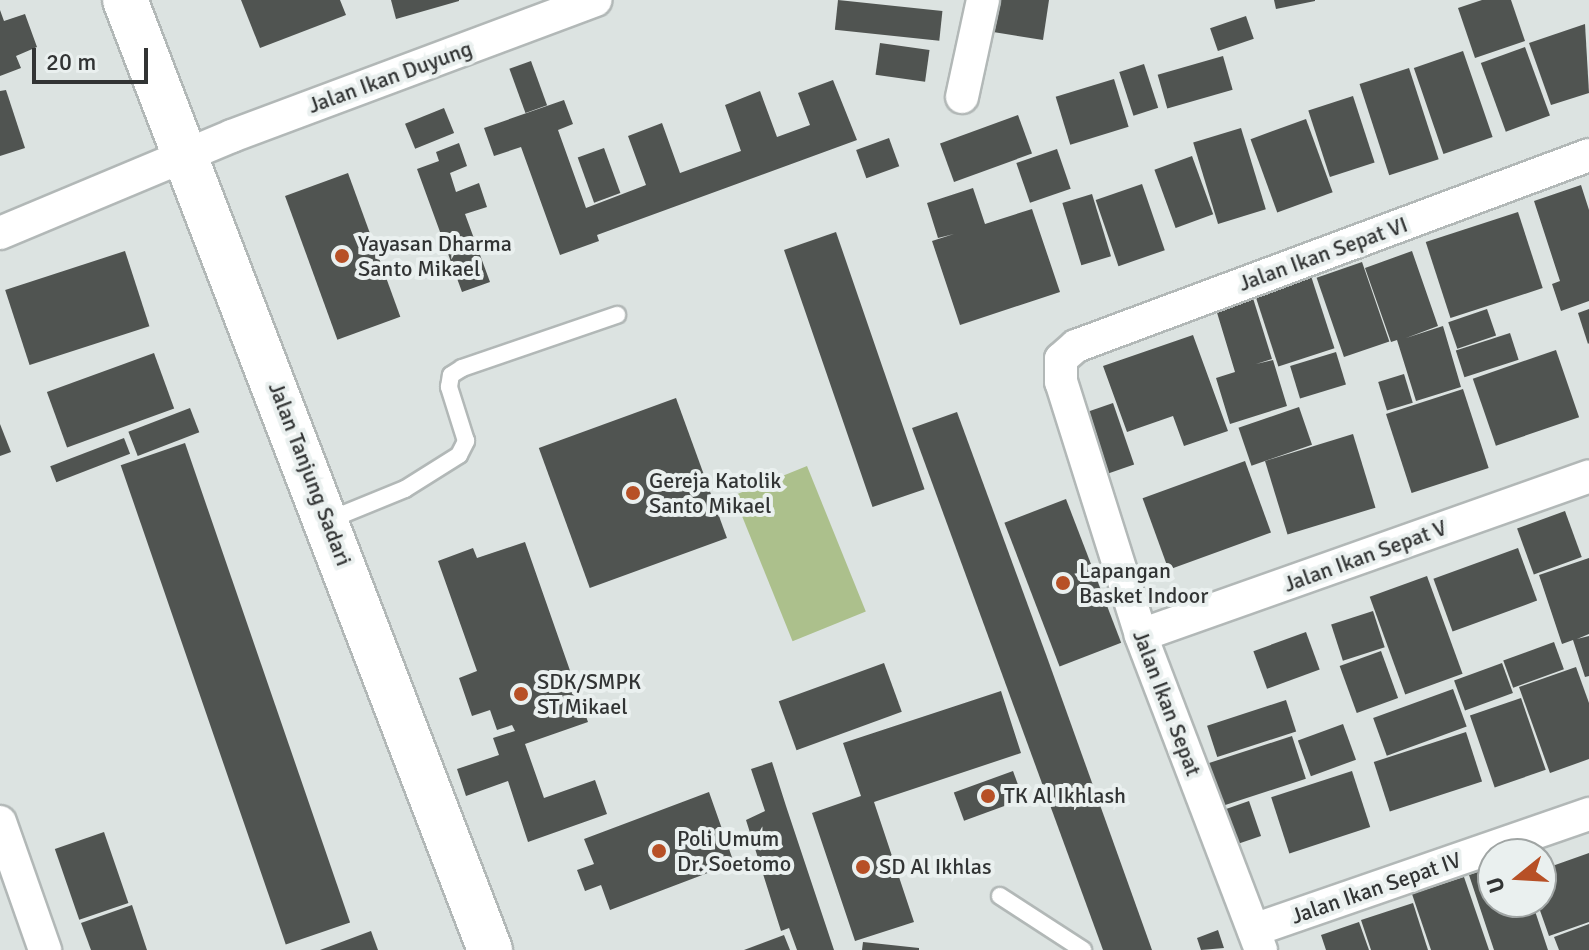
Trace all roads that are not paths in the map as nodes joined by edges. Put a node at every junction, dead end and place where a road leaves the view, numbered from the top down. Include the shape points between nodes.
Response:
1 (125, 0) edge
2 (596, 0) edge
3 (983, 0) edge
4 (962, 97) dead end
5 (1589, 155) edge
6 (186, 157) junction
7 (0, 233) edge
8 (617, 315) dead end
9 (1061, 359) joint
10 (1589, 476) edge
11 (329, 520) junction
12 (1141, 635) junction
13 (1589, 814) edge
14 (0, 822) edge
15 (1000, 896) dead end
16 (1258, 940) edge
17 (45, 950) edge
18 (490, 950) edge
19 (1083, 950) edge

1 - 6 street, Jalan Tanjung Sadari
2 - 6 street, Jalan Ikan Duyung
3 - 4 street
5 - 9 street, Jalan Ikan Sepat VI via 1076,346
6 - 7 street, Jalan Ikan Duyung
6 - 11 street, Jalan Tanjung Sadari
8 - 11 lane via 451,375 449,387 466,441 459,455 405,489
9 - 12 street, Jalan Ikan Sepat via 1061,382
10 - 12 street, Jalan Ikan Sepat V
11 - 18 street, Jalan Tanjung Sadari
12 - 16 street, Jalan Ikan Sepat
13 - 16 street, Jalan Ikan Sepat IV
14 - 17 street
15 - 19 lane

